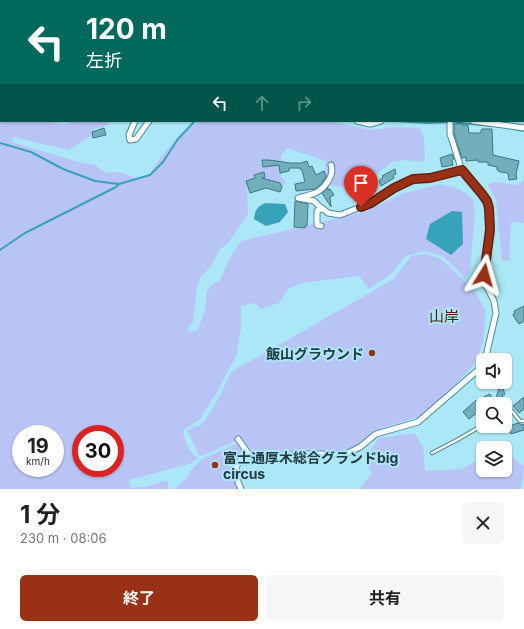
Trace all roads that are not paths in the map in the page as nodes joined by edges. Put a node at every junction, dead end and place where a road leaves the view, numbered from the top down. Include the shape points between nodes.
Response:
1 (135, 122) edge
2 (148, 122) edge
3 (361, 122) edge
4 (377, 122) edge
5 (450, 122) edge
6 (480, 122) edge
7 (524, 128) edge
8 (331, 165) dead end
9 (462, 170) junction
10 (322, 209) junction
11 (321, 226) dead end
12 (487, 353) edge
13 (476, 372) edge
14 (512, 411) edge
15 (524, 421) edge
16 (476, 429) edge
17 (238, 439) dead end
18 (248, 453) junction
19 (432, 453) dead end
20 (239, 488) edge

1 - 2 street via 129,135 130,140 136,139
3 - 4 street
5 - 9 street via 450,134
6 - 7 street
8 - 10 street via 332,175 322,189 298,198 314,201
9 - 10 street via 430,178 413,179 371,203 340,215
9 - 12 street via 487,201 489,208 490,230 484,275 496,313
10 - 11 street via 318,211 317,225
13 - 18 street via 418,422 376,434 354,451 341,454 295,454 268,462 258,461
14 - 15 lane via 520,421
16 - 19 lane
17 - 18 street
18 - 20 street via 240,459 235,468

